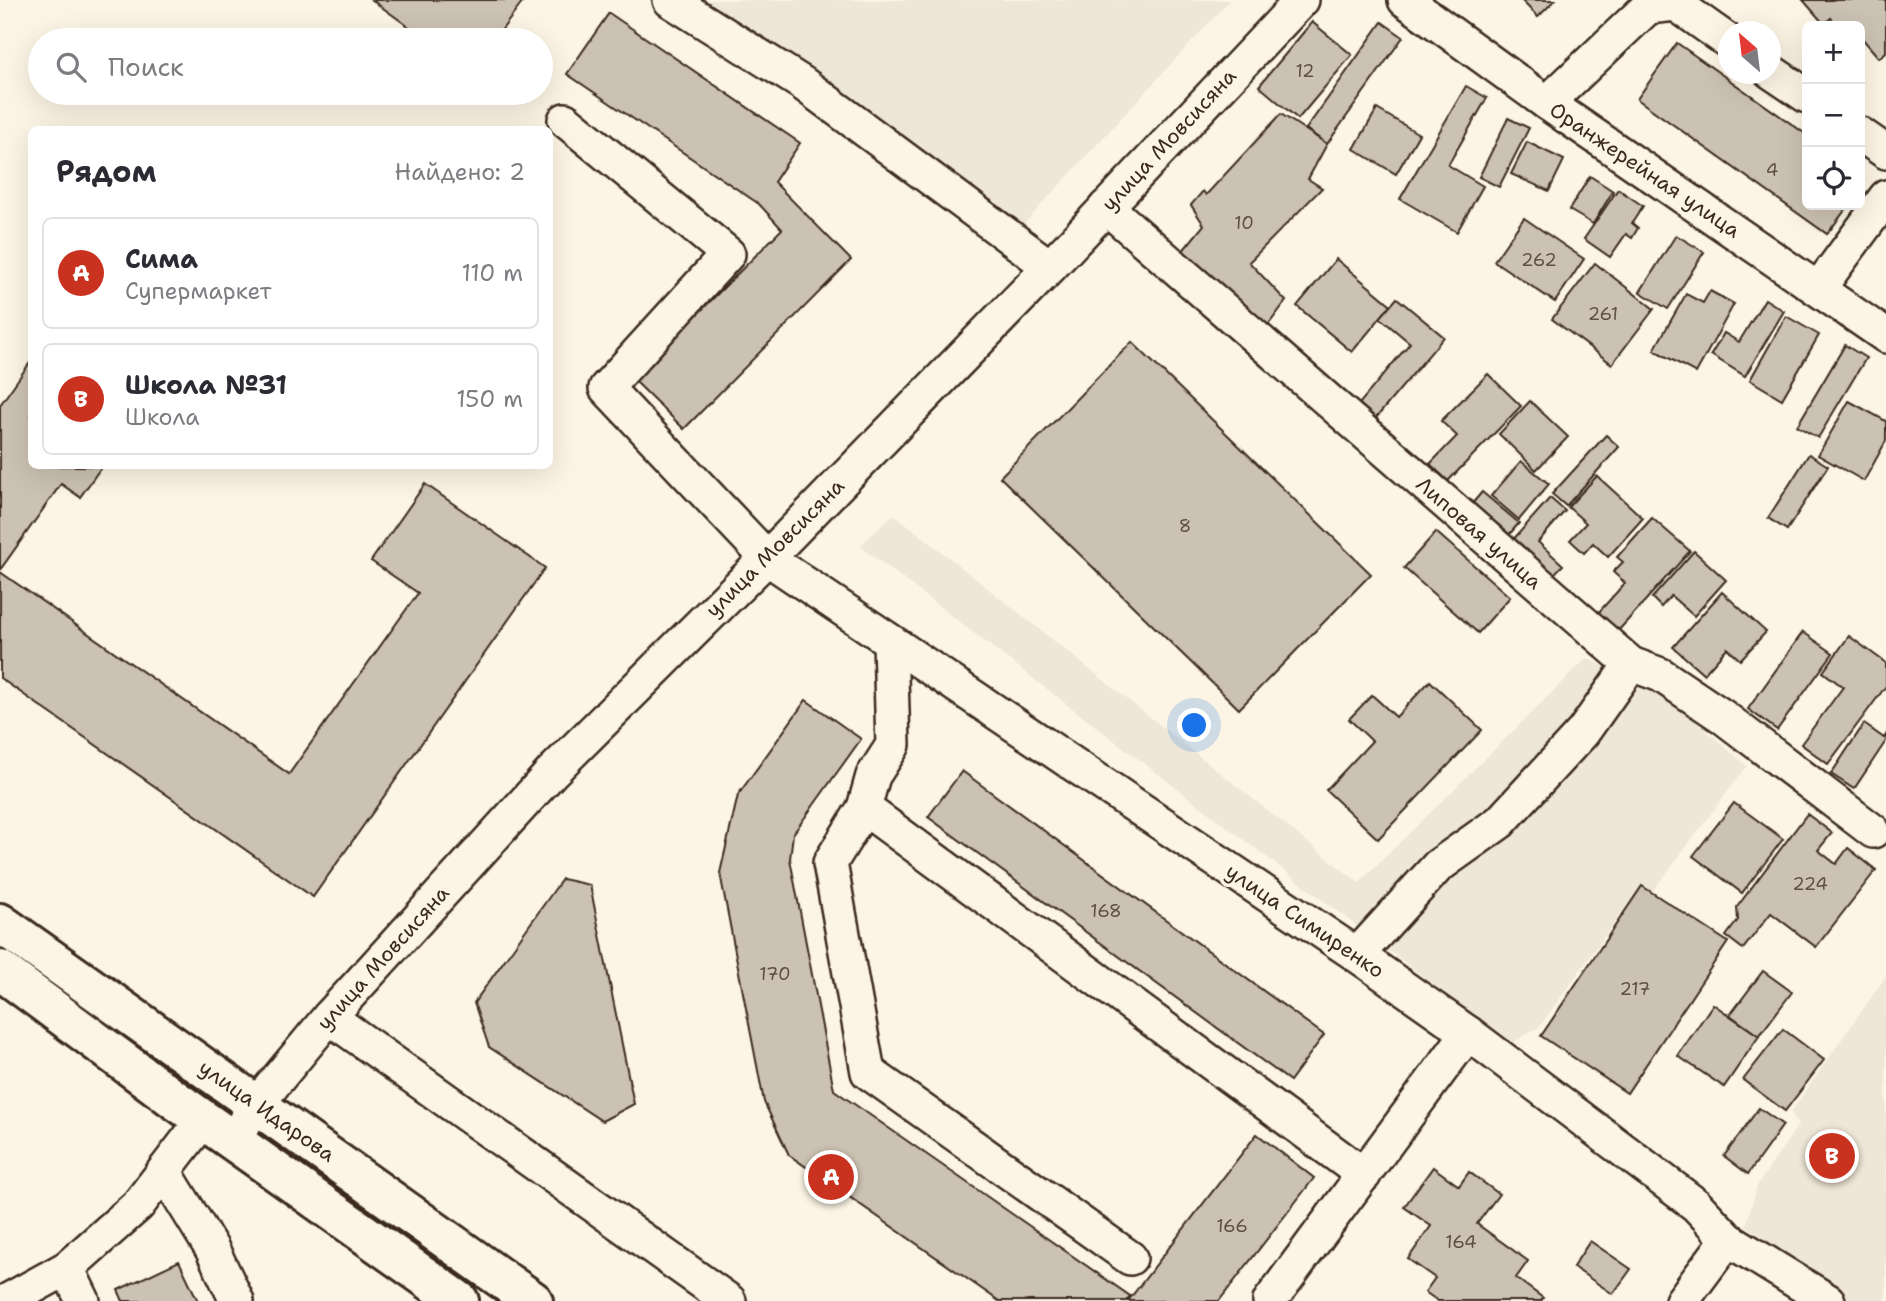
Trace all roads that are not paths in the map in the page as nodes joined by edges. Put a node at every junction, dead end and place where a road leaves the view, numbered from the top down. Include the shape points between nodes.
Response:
1 (670, 0) edge
2 (1302, 0) edge
3 (1405, 0) edge
4 (1679, 2) edge
5 (1718, 33) edge
6 (1781, 78) edge
7 (1802, 93) edge
8 (1547, 103) junction
9 (565, 120) dead end
10 (1865, 137) edge
11 (1886, 152) edge
12 (1886, 197) edge
13 (1106, 207) junction
14 (1050, 267) junction
15 (1819, 288) junction
16 (1886, 336) edge
17 (767, 558) junction
18 (890, 641) junction
19 (1630, 664) junction
20 (864, 808) junction
21 (1873, 831) dead end
22 (0, 923) edge
23 (1356, 955) junction
24 (0, 971) edge
25 (329, 1017) junction
26 (1468, 1033) junction
27 (257, 1104) junction
28 (218, 1131) junction
29 (164, 1171) junction
30 (1364, 1175) junction
31 (1728, 1239) junction
32 (1130, 1258) dead end
33 (67, 1268) junction
34 (7, 1301) edge
35 (83, 1301) edge
36 (237, 1301) edge
37 (460, 1301) edge
38 (533, 1301) edge
39 (729, 1301) edge
40 (1270, 1301) edge
41 (1682, 1301) edge
42 (1828, 1301) edge

1 - 14 street via 802,83
2 - 13 street, улица Мовсисяна
3 - 8 street, Оранжерейная улица
4 - 5 street
4 - 8 street via 1648,6
6 - 7 street
8 - 15 street, Оранжерейная улица
9 - 17 street, улица Симиренко via 728,254 606,388
10 - 11 street
12 - 15 street
13 - 14 street, улица Мовсисяна
13 - 19 street, Липовая улица
14 - 17 street, улица Мовсисяна
15 - 16 street, Оранжерейная улица
17 - 18 street, улица Симиренко
17 - 25 street, улица Мовсисяна via 553,771
18 - 20 street via 893,745 873,776
18 - 23 street, улица Симиренко
19 - 21 street, Липовая улица via 1661,675 1722,716
19 - 23 street via 1583,732 1500,822 1438,866
20 - 30 street
20 - 32 street via 830,863 868,1072
22 - 27 main road, улица Идарова
23 - 26 street, улица Симиренко
24 - 28 main road, улица Идарова
25 - 27 street, улица Мовсисяна
25 - 39 street
26 - 30 street
26 - 31 street, улица Симиренко via 1696,1205
27 - 28 street, улица Мовсисяна
27 - 38 main road, улица Идарова
28 - 29 street, улица Мовсисяна
28 - 37 main road, улица Идарова
29 - 33 street, улица Мовсисяна via 138,1205
29 - 36 street via 212,1249
30 - 40 street
31 - 41 street
31 - 42 street, улица Симиренко
33 - 34 street, улица Мовсисяна
33 - 35 street

